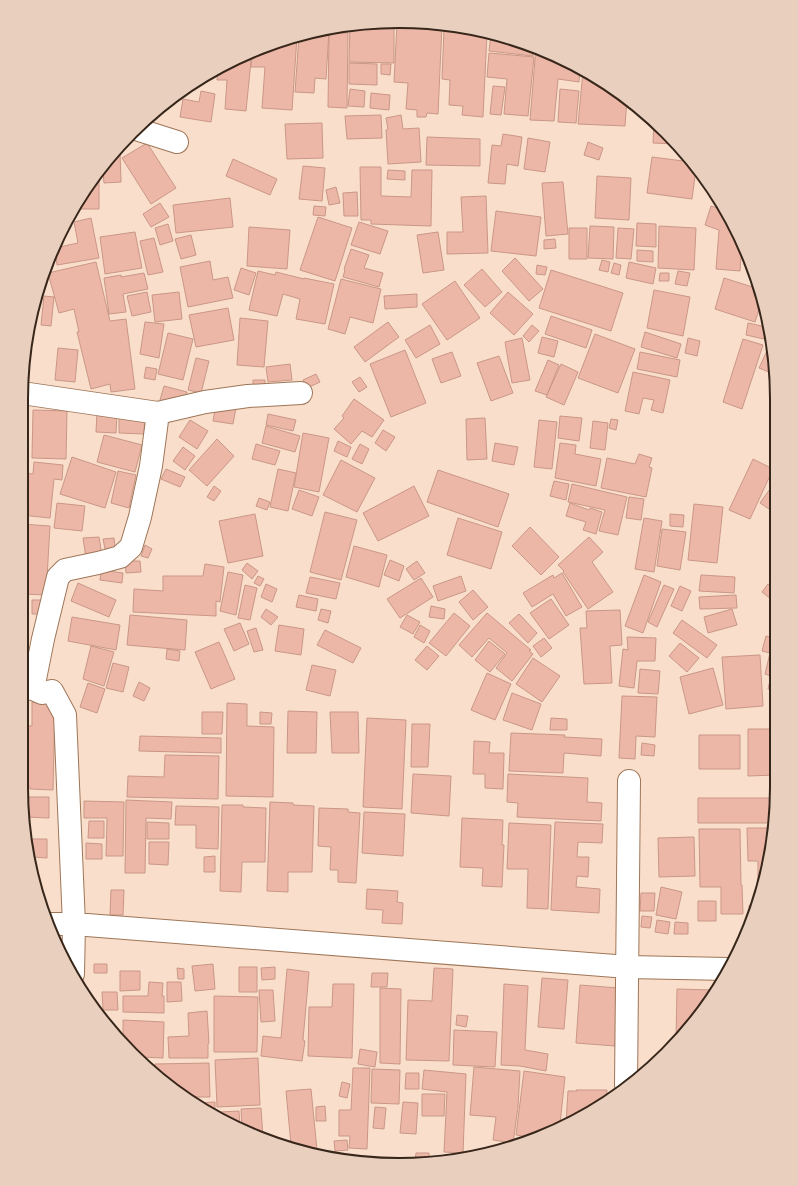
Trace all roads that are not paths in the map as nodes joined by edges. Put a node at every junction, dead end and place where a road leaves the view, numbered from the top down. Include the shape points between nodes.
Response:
1 (143, 131) edge
2 (177, 142) dead end
3 (302, 393) dead end
4 (28, 394) edge
5 (158, 413) junction
6 (28, 686) edge
7 (28, 689) edge
8 (629, 781) dead end
9 (54, 924) edge
10 (74, 924) junction
11 (73, 964) edge
12 (628, 967) junction
13 (722, 969) edge
14 (626, 1080) edge

1 - 2 street
3 - 5 street via 248,396 205,402
4 - 5 street
5 - 6 street via 151,466 131,547 120,557 65,570 58,577 43,639
7 - 10 street via 42,693 52,691 65,715
8 - 12 street
9 - 10 street
10 - 11 street
10 - 12 street
12 - 13 street
12 - 14 street

